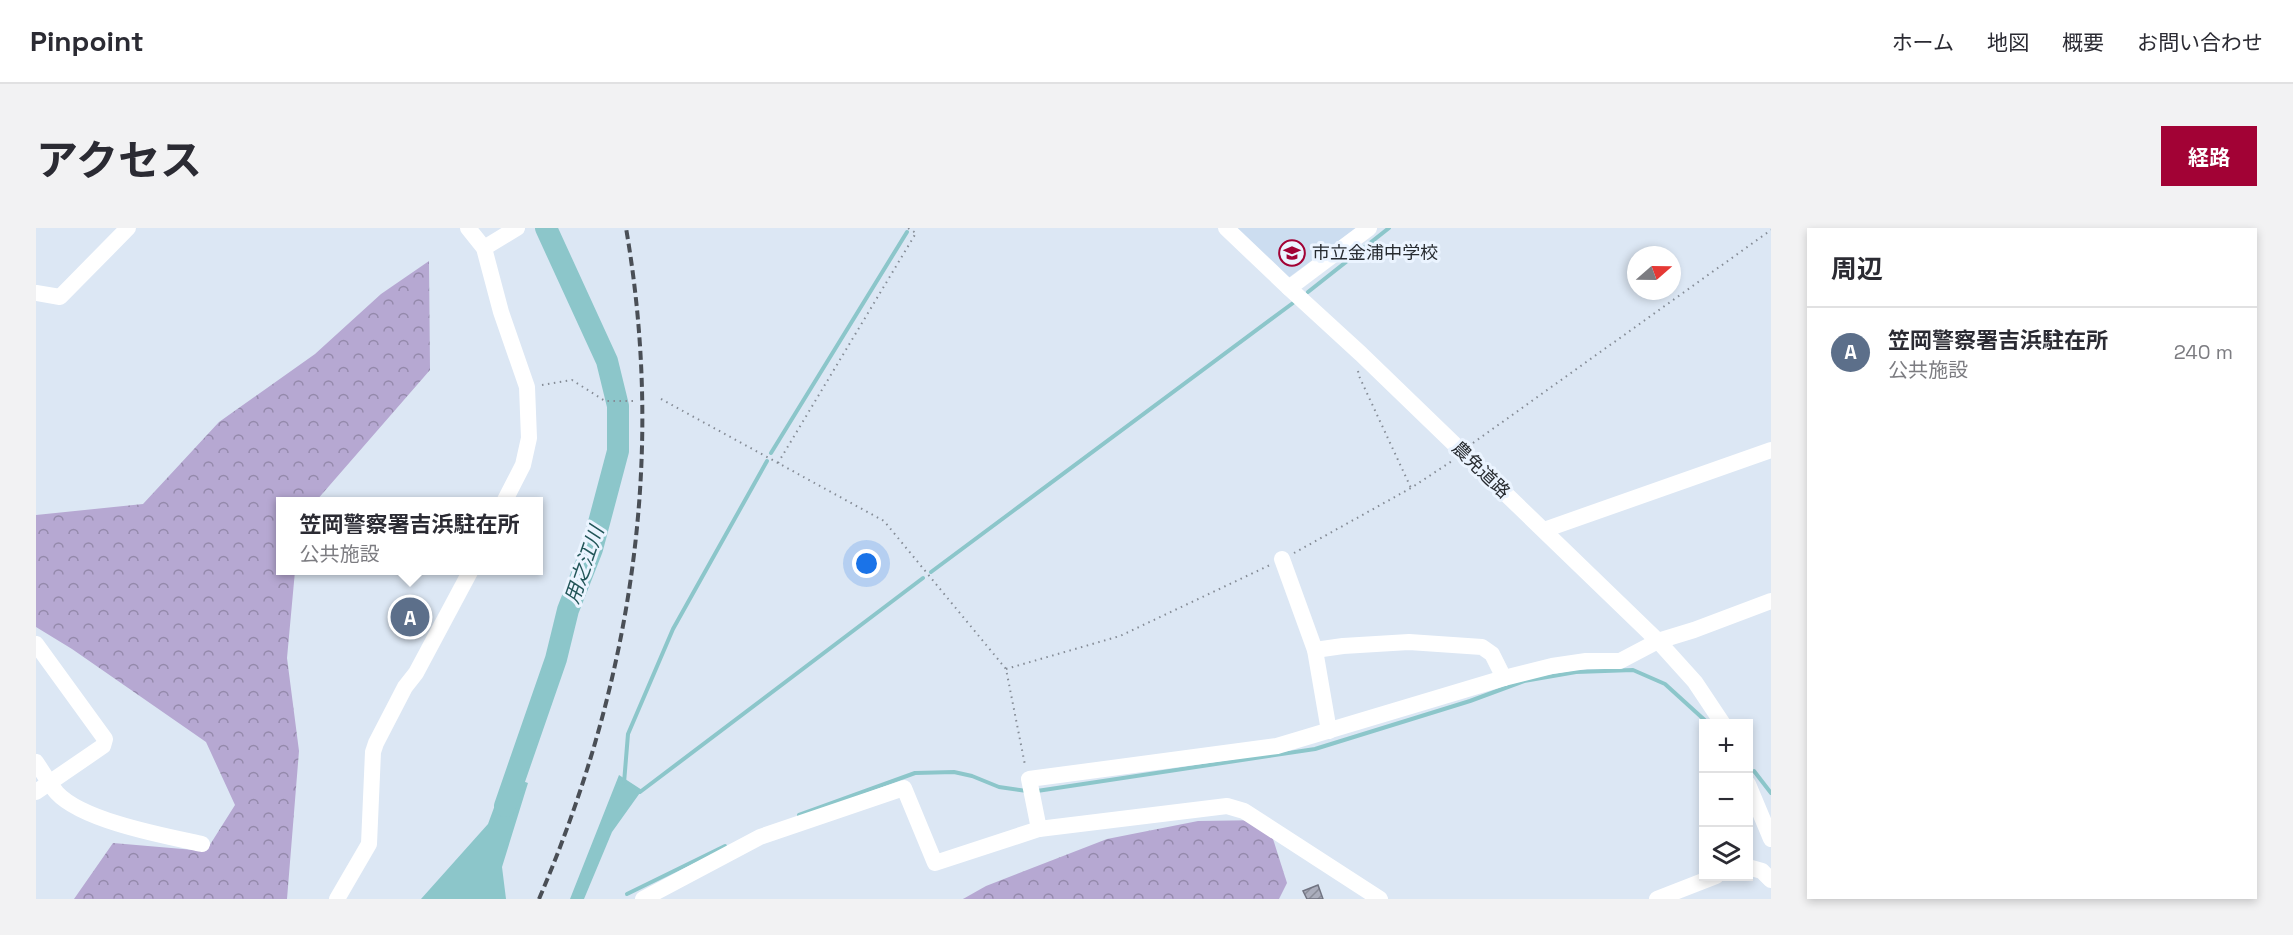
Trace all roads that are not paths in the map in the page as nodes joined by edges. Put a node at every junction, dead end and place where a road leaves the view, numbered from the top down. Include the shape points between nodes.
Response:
1 (128, 228) edge
2 (468, 228) edge
3 (517, 228) edge
4 (1226, 228) edge
5 (1369, 228) edge
6 (484, 248) junction
7 (1288, 288) junction
8 (36, 293) edge
9 (1771, 450) edge
10 (506, 497) edge
11 (1544, 530) junction
12 (1282, 560) road end
13 (468, 575) edge
14 (1771, 601) edge
15 (1658, 641) junction
16 (36, 644) edge
17 (1315, 650) junction
18 (1504, 678) junction
19 (1720, 719) edge
20 (1329, 731) junction
21 (36, 762) edge
22 (50, 781) junction
23 (36, 792) edge
24 (1753, 794) edge
25 (1039, 827) junction
26 (1771, 839) edge
27 (202, 844) dead end
28 (1753, 868) edge
29 (1771, 880) edge
30 (1703, 881) edge
31 (337, 899) edge
32 (644, 899) edge
33 (1380, 899) edge
34 (1657, 899) edge

1 - 8 street via 60,297
2 - 6 street
3 - 6 street
4 - 7 street, 農免道路
5 - 7 street
6 - 10 street via 527,387 529,438 523,465
7 - 11 street, 農免道路
9 - 11 street
11 - 15 street, 農免道路
12 - 17 street
13 - 31 street via 376,743 369,844
14 - 15 street
15 - 18 street via 1620,660 1552,666
15 - 19 street, 農免道路 via 1695,682
16 - 22 street via 105,739 103,746
17 - 18 street via 1409,642 1482,647 1492,654
17 - 20 street
18 - 20 street
20 - 25 street via 1260,749 1030,782
21 - 22 street
22 - 23 street
22 - 27 street via 66,801 83,809 133,829
24 - 26 street
25 - 32 street via 934,863 904,788 760,837
25 - 33 street via 1227,806 1244,811
28 - 29 street
30 - 34 street

